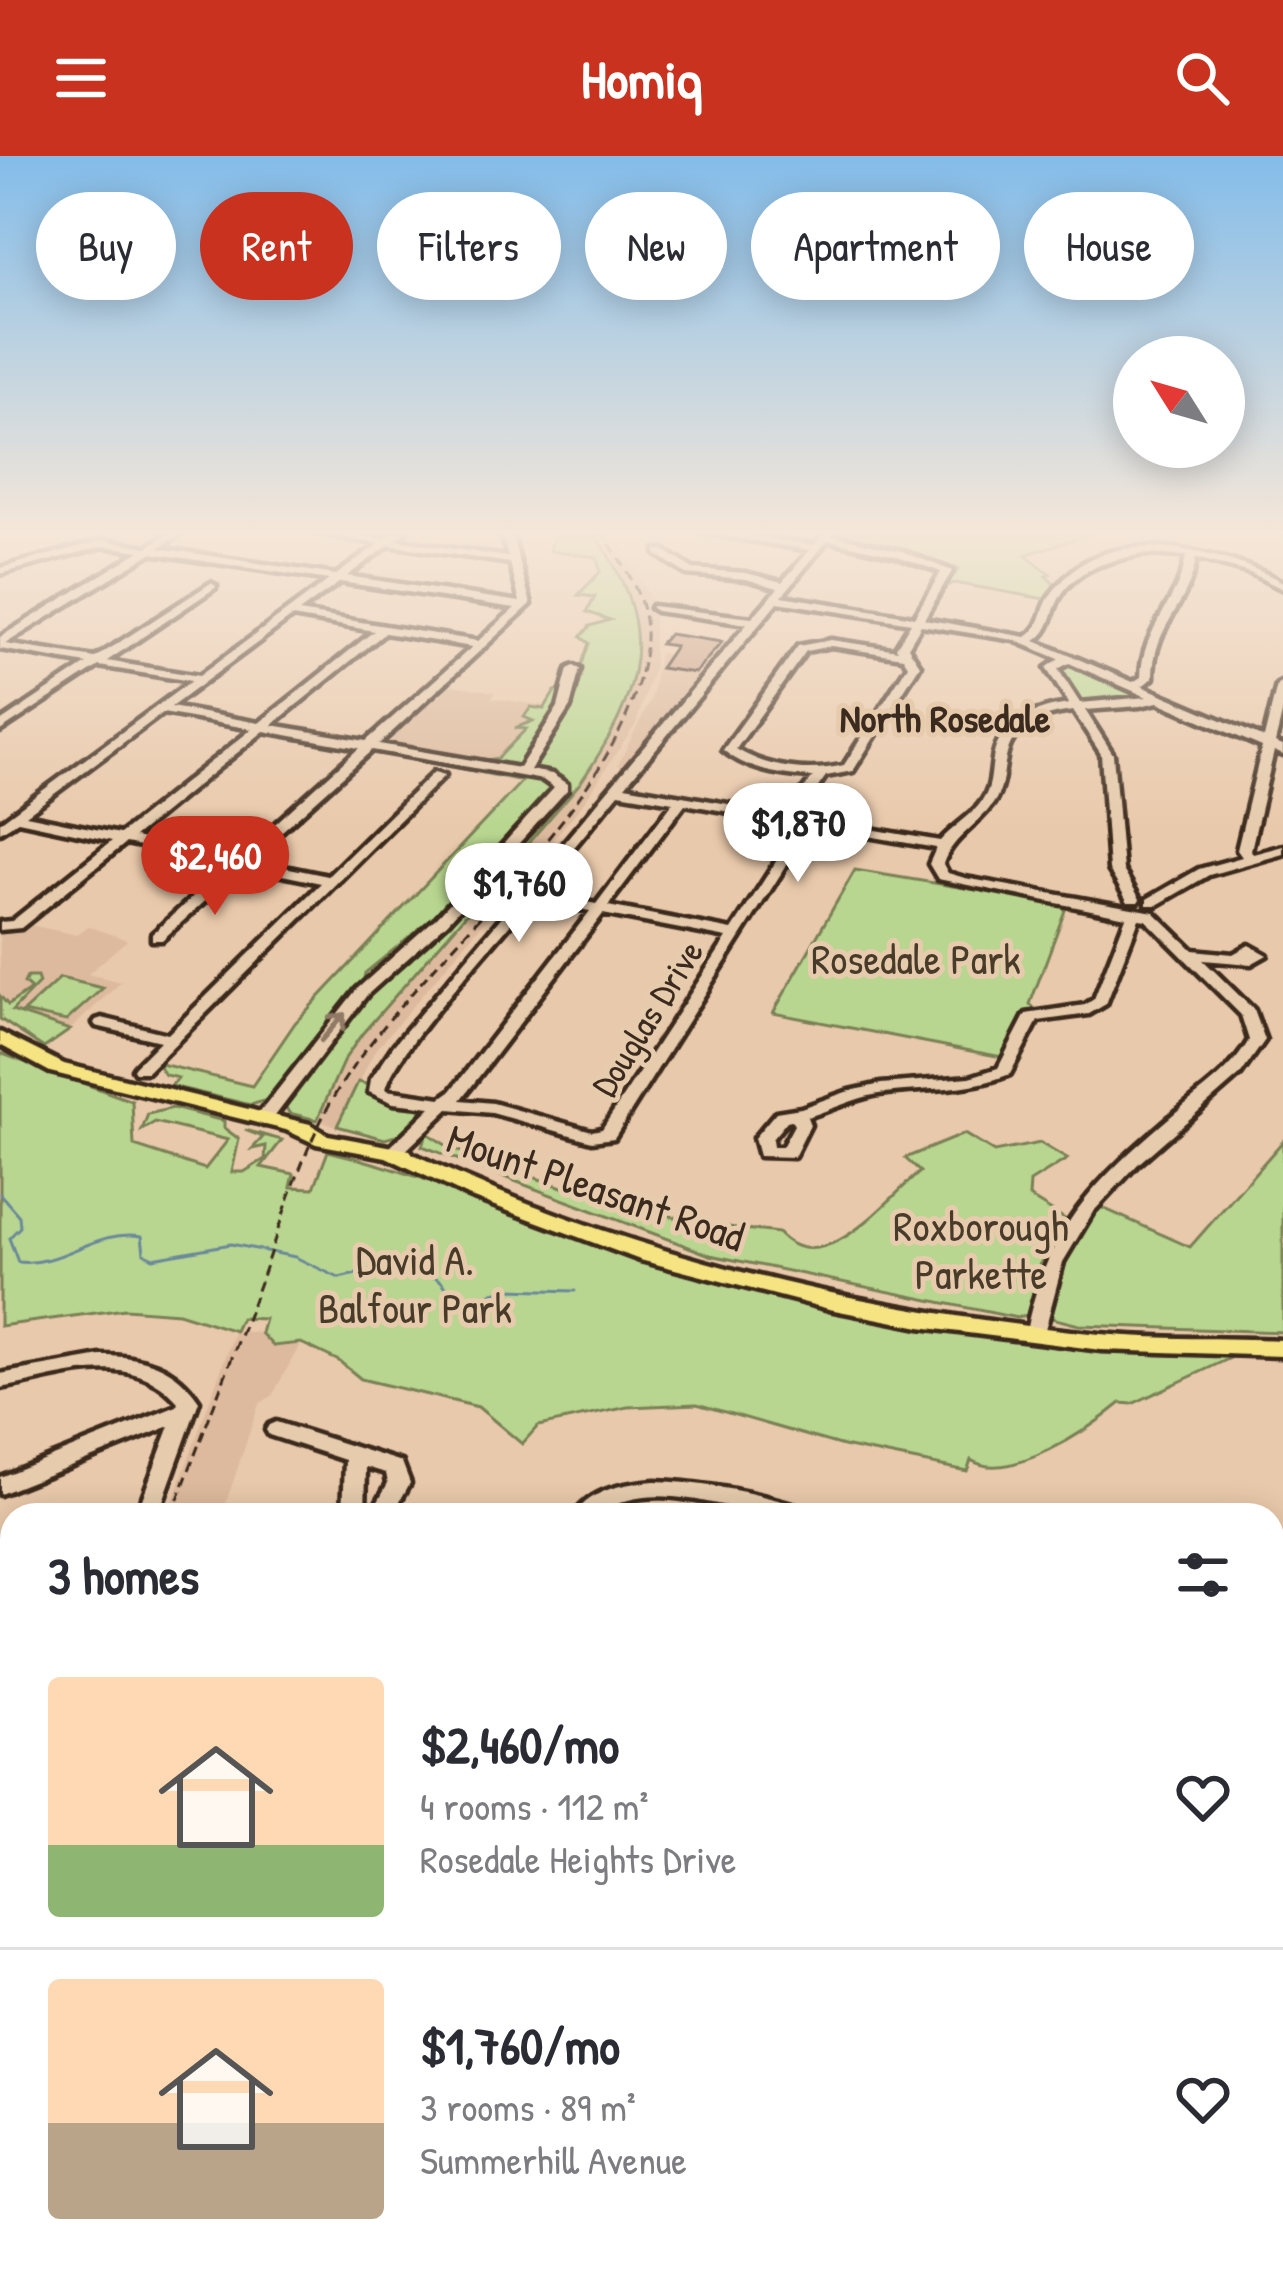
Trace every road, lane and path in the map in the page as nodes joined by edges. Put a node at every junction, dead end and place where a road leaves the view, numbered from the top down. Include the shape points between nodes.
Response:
1 (144, 631) edge
2 (269, 631) edge
3 (381, 631) edge
4 (393, 631) edge
5 (497, 631) edge
6 (748, 631) edge
7 (912, 631) edge
8 (977, 631) edge
9 (1042, 631) edge
10 (1154, 631) edge
11 (1028, 641) junction
12 (0, 644) edge
13 (481, 645) junction
14 (905, 654) junction
15 (1068, 659) junction
16 (97, 662) junction
17 (574, 669) dead end
18 (203, 680) junction
19 (1283, 685) edge
20 (1134, 687) junction
21 (1158, 698) junction
22 (1074, 706) junction
23 (161, 710) junction
24 (0, 727) edge
25 (262, 728) junction
26 (370, 746) junction
27 (1276, 748) edge
28 (522, 773) junction
29 (821, 774) junction
30 (439, 775) dead end
31 (619, 789) junction
32 (682, 800) junction
33 (16, 817) junction
34 (804, 821) junction
35 (0, 828) edge
36 (123, 838) junction
37 (941, 845) junction
38 (1283, 850) edge
39 (1250, 859) junction
40 (242, 862) junction
41 (331, 881) junction
42 (529, 895) junction
43 (1139, 908) junction
44 (599, 909) junction
45 (0, 926) edge
46 (736, 935) junction
47 (157, 938) dead end
48 (1189, 954) junction
49 (1240, 955) dead end
50 (102, 1022) dead end
51 (0, 1038) edge
52 (171, 1039) junction
53 (141, 1069) dead end
54 (441, 1104) junction
55 (799, 1118) dead end
56 (263, 1120) junction
57 (393, 1153) junction
58 (1042, 1333) junction
59 (1283, 1337) edge
60 (1283, 1348) edge
61 (0, 1381) edge
62 (186, 1411) junction
63 (276, 1430) dead end
64 (356, 1454) junction
65 (0, 1486) edge
66 (152, 1503) edge
67 (354, 1503) edge
68 (389, 1503) edge
69 (594, 1503) edge
70 (754, 1503) edge

1 - 16 street
2 - 18 street
3 - 25 street
4 - 13 street
5 - 13 street
6 - 31 street
7 - 14 street
8 - 11 street
9 - 11 street
10 - 20 street via 1147,678
11 - 15 street
12 - 16 street
13 - 26 street
14 - 29 street via 914,665 856,759
14 - 29 street via 831,643 802,648 730,743 743,759
15 - 20 street
15 - 22 street via 1052,668
16 - 18 street
16 - 24 street
17 - 28 street via 552,733
18 - 23 street
19 - 27 street
20 - 21 street
21 - 22 street
21 - 27 street
22 - 37 street via 1015,729 1001,749 990,799
22 - 43 street via 1107,754 1116,870
23 - 25 street
23 - 33 street
25 - 26 street
25 - 36 street
26 - 28 street
26 - 40 street
27 - 39 street via 1244,850
56 -> 28 street via 362,992 560,792 560,782
29 - 34 street, Douglas Drive via 795,810
30 - 41 street
31 - 32 street
31 - 42 street
32 - 34 street
32 - 44 street
33 - 35 street
33 - 36 street
34 - 37 street
34 - 46 street, Douglas Drive
36 - 40 street
36 - 45 street via 16,925
37 - 43 street via 937,868 952,879
38 - 39 street
39 - 43 street via 1204,872
40 - 41 street
40 - 47 street
41 - 52 street
42 - 44 street
42 - 54 street via 376,1084 380,1094
43 - 48 street
43 - 55 street via 1101,1001 1032,1017 1004,1071 976,1082 861,1092
44 - 46 street
44 - 54 street via 457,1095
46 - 54 street, Douglas Drive via 603,1136 494,1108
48 - 49 street
48 - 58 street via 1251,1017 1257,1040 1238,1068 1082,1212 1050,1264
50 - 52 street
51 - 56 main road, Mount Pleasant Road via 57,1068
52 - 53 street
54 - 57 street
56 - 57 main road, Mount Pleasant Road
57 - 58 main road, Mount Pleasant Road via 699,1270 902,1315
58 - 59 main road, Mount Pleasant Road
58 - 60 main road, Mount Pleasant Road
61 - 62 street via 112,1362 177,1385 189,1401
62 - 65 street
62 - 66 street
63 - 64 street
64 - 67 street
64 - 68 street via 398,1472
69 - 70 street via 613,1492

